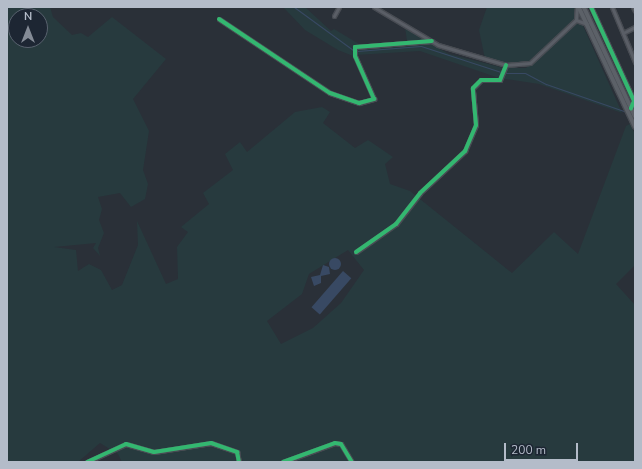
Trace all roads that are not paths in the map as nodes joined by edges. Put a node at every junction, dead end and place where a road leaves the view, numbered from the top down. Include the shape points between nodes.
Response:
1 (339, 7) edge
2 (374, 7) edge
3 (584, 7) edge
4 (592, 7) edge
5 (612, 7) edge
6 (633, 7) edge
7 (578, 8) edge
8 (635, 11) edge
9 (334, 16) dead end
10 (219, 19) dead end
11 (576, 20) junction
12 (588, 25) junction
13 (635, 27) edge
14 (623, 33) junction
15 (604, 34) junction
16 (432, 41) junction
17 (600, 42) junction
18 (635, 62) edge
19 (505, 66) junction
20 (633, 107) edge
21 (635, 116) edge
22 (635, 126) edge
23 (356, 252) dead end
24 (88, 462) edge
25 (239, 462) edge
26 (283, 462) edge
27 (352, 462) edge

1 - 9 street
2 - 16 street
3 - 17 main road
4 - 15 street
5 - 14 street
6 - 8 street
7 - 11 street
7 - 12 main road
10 - 16 street via 330,93 359,103 374,99 355,47
11 - 12 street
11 - 19 street via 530,63
12 - 22 main road
13 - 14 street
14 - 18 street
15 - 17 street
15 - 20 street
16 - 19 street
17 - 20 main road
19 - 23 street via 501,80 481,80 473,88 476,125 465,151 420,193 396,224
20 - 21 main road
24 - 25 street via 126,444 154,452 211,443 237,452
26 - 27 street via 335,443 341,444

